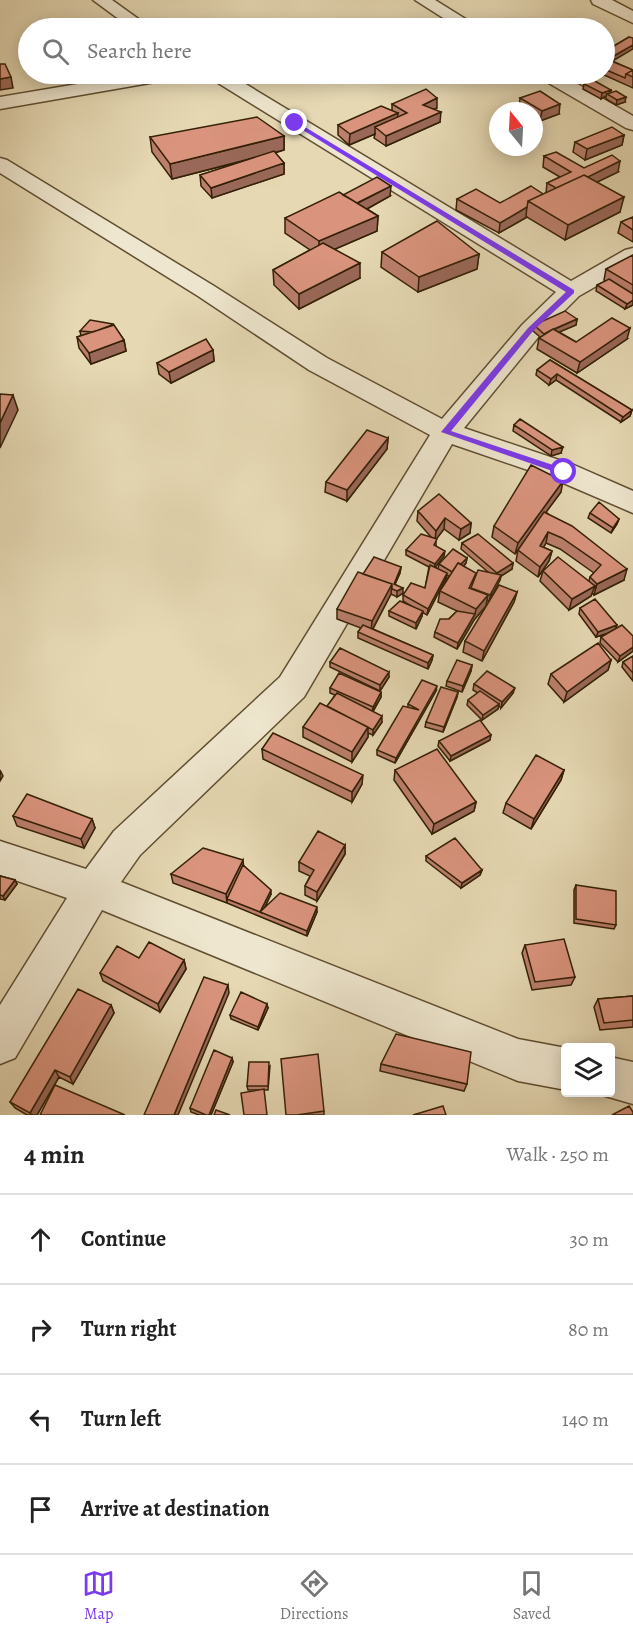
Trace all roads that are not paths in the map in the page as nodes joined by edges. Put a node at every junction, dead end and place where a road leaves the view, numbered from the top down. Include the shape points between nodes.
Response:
1 (101, 0) edge
2 (423, 0) edge
3 (599, 0) edge
4 (127, 18) edge
5 (454, 18) edge
6 (633, 18) edge
7 (109, 84) edge
8 (233, 84) edge
9 (564, 84) edge
10 (0, 103) edge
11 (633, 124) edge
12 (0, 164) edge
13 (633, 255) edge
14 (571, 291) junction
15 (446, 432) junction
16 (633, 503) edge
17 (0, 858) edge
18 (94, 890) junction
19 (0, 1043) edge
20 (561, 1068) edge
21 (615, 1079) edge
22 (633, 1083) edge

1 - 4 street
2 - 5 street
3 - 6 street
7 - 10 street
8 - 14 street
9 - 11 street
12 - 15 street via 318,364
13 - 14 street
14 - 15 street via 531,330
15 - 16 street via 564,472
15 - 18 street via 292,687 127,843
17 - 18 street
18 - 19 street
18 - 20 street via 518,1059
21 - 22 street

